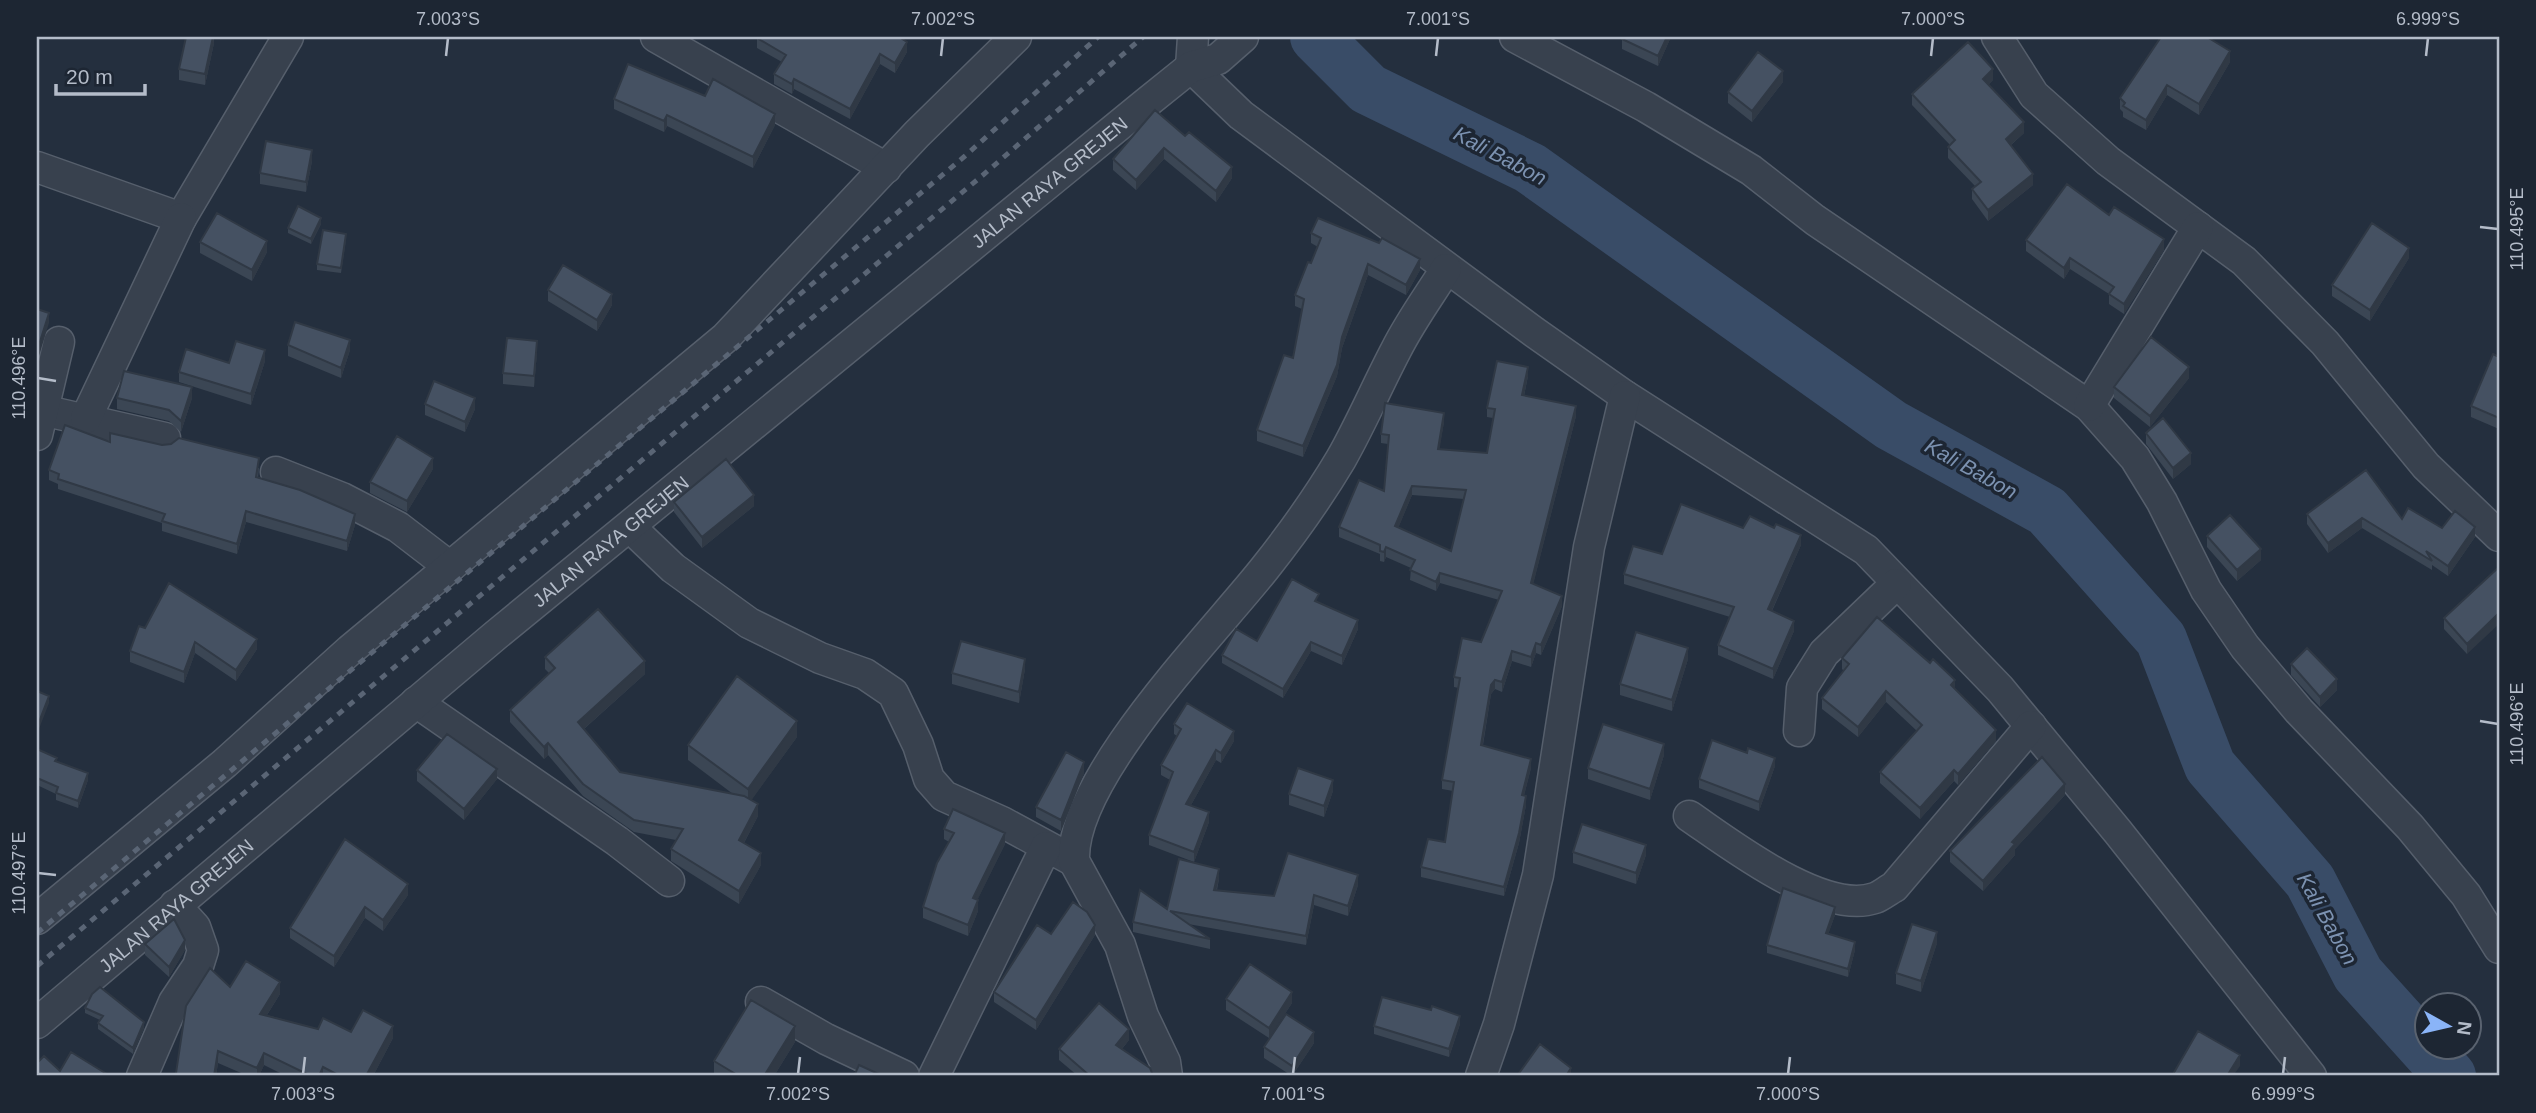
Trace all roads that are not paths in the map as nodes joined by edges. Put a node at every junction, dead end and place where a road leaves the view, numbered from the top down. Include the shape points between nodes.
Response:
1 (288, 37) edge
2 (656, 37) edge
3 (1016, 37) edge
4 (1193, 37) edge
5 (1243, 37) edge
6 (1515, 37) edge
7 (1997, 37) edge
8 (1204, 63) junction
9 (37, 167) edge
10 (886, 168) junction
11 (181, 218) junction
12 (2198, 227) junction
13 (1446, 269) junction
14 (59, 342) dead end
15 (1625, 397) junction
16 (2089, 406) junction
17 (86, 418) junction
18 (40, 422) edge
19 (164, 438) dead end
20 (276, 472) dead end
21 (630, 527) junction
22 (2499, 536) edge
23 (450, 567) junction
24 (1896, 584) junction
25 (416, 702) junction
26 (2031, 726) junction
27 (1799, 731) dead end
28 (1689, 817) dead end
29 (1046, 847) junction
30 (1074, 861) junction
31 (669, 881) dead end
32 (175, 905) junction
33 (37, 919) edge
34 (2499, 948) edge
35 (761, 1002) edge
36 (37, 1023) edge
37 (142, 1076) edge
38 (904, 1076) edge
39 (934, 1076) edge
40 (1167, 1076) edge
41 (1481, 1076) edge
42 (2311, 1076) edge

1 - 11 street
2 - 10 street
3 - 10 street
4 - 8 street
5 - 8 street, JALAN RAYA GREJEN
6 - 16 street via 1751,170 1815,220
7 - 12 street via 2034,95 2108,161
8 - 13 street via 1241,115
8 - 21 street, JALAN RAYA GREJEN
9 - 11 street
10 - 23 street via 725,338
11 - 17 street
12 - 16 street
12 - 22 street via 2244,261 2316,334 2426,466
13 - 15 street
13 - 30 street via 1398,347 1333,470 1266,567 1169,681 1115,755 1080,822
14 - 18 street
15 - 24 street via 1866,550
15 - 41 street via 1589,547 1538,875
16 - 34 street via 2135,458 2206,590 2245,647 2410,827 2466,895
17 - 18 street
17 - 19 street
20 - 23 street via 398,527
21 - 25 street, JALAN RAYA GREJEN
21 - 29 street via 673,568 749,622 820,658 864,674 893,693 929,779 944,796
23 - 33 street
24 - 26 street
24 - 27 street via 1824,653 1802,688
25 - 31 street
25 - 32 street, JALAN RAYA GREJEN
26 - 28 street via 1894,887 1875,898 1854,901 1816,892 1765,869
26 - 42 street
29 - 30 street
29 - 39 street
30 - 40 street via 1120,945
32 - 36 street, JALAN RAYA GREJEN
32 - 37 street via 201,938 203,950
35 - 38 street via 826,1040

